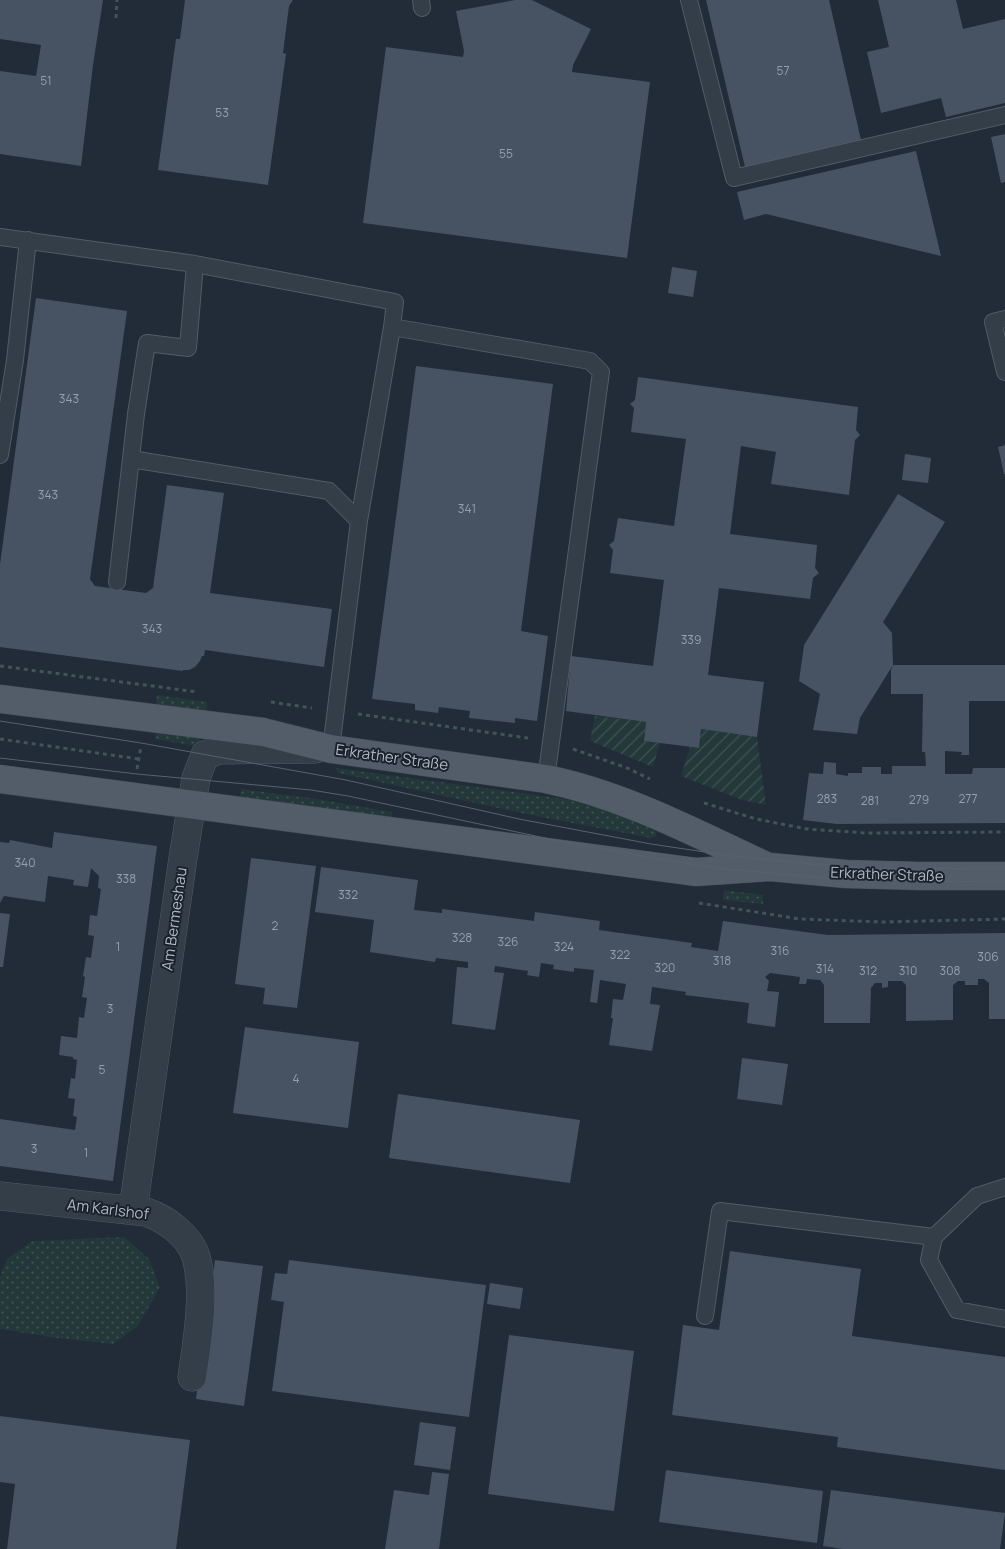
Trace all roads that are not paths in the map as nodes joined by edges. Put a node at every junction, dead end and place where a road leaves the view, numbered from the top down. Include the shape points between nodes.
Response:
1 (689, 0) edge
2 (1005, 115) edge
3 (0, 237) edge
4 (28, 240) junction
5 (195, 264) junction
6 (1005, 319) edge
7 (392, 327) junction
8 (1005, 372) edge
9 (0, 455) edge
10 (131, 459) junction
11 (359, 521) junction
12 (117, 582) dead end
13 (0, 699) edge
14 (331, 748) junction
15 (0, 779) edge
16 (546, 779) junction
17 (192, 804) junction
18 (770, 867) junction
19 (1005, 876) edge
20 (1005, 1187) edge
21 (0, 1196) edge
22 (134, 1210) junction
23 (934, 1237) junction
24 (705, 1316) dead end
25 (1005, 1319) edge
26 (192, 1378) dead end

1 - 2 lane via 734,178
3 - 4 lane
4 - 5 lane
4 - 9 lane via 15,360
5 - 7 lane via 395,302
5 - 10 lane via 188,348 147,342
6 - 8 lane via 993,322
7 - 11 lane
7 - 16 lane via 590,362 601,372
10 - 11 lane via 330,491
10 - 12 lane
11 - 14 lane
13 - 14 main road, Erkrather Straße via 264,732
14 - 16 main road, Erkrather Straße
14 - 17 street, Am Bermeshau via 219,750 205,755 196,778
15 - 17 main road, Erkrather Straße
16 - 18 main road, Erkrather Straße via 628,803
17 - 18 main road, Erkrather Straße via 696,872
17 - 22 street, Am Bermeshau
18 - 19 main road, Erkrather Straße via 846,874
20 - 23 lane via 977,1196
21 - 22 street, Am Karlshof
22 - 26 street, Am Karlshof via 159,1216 176,1229 196,1256 201,1307
23 - 24 lane via 720,1211
23 - 25 lane via 929,1260 957,1310

